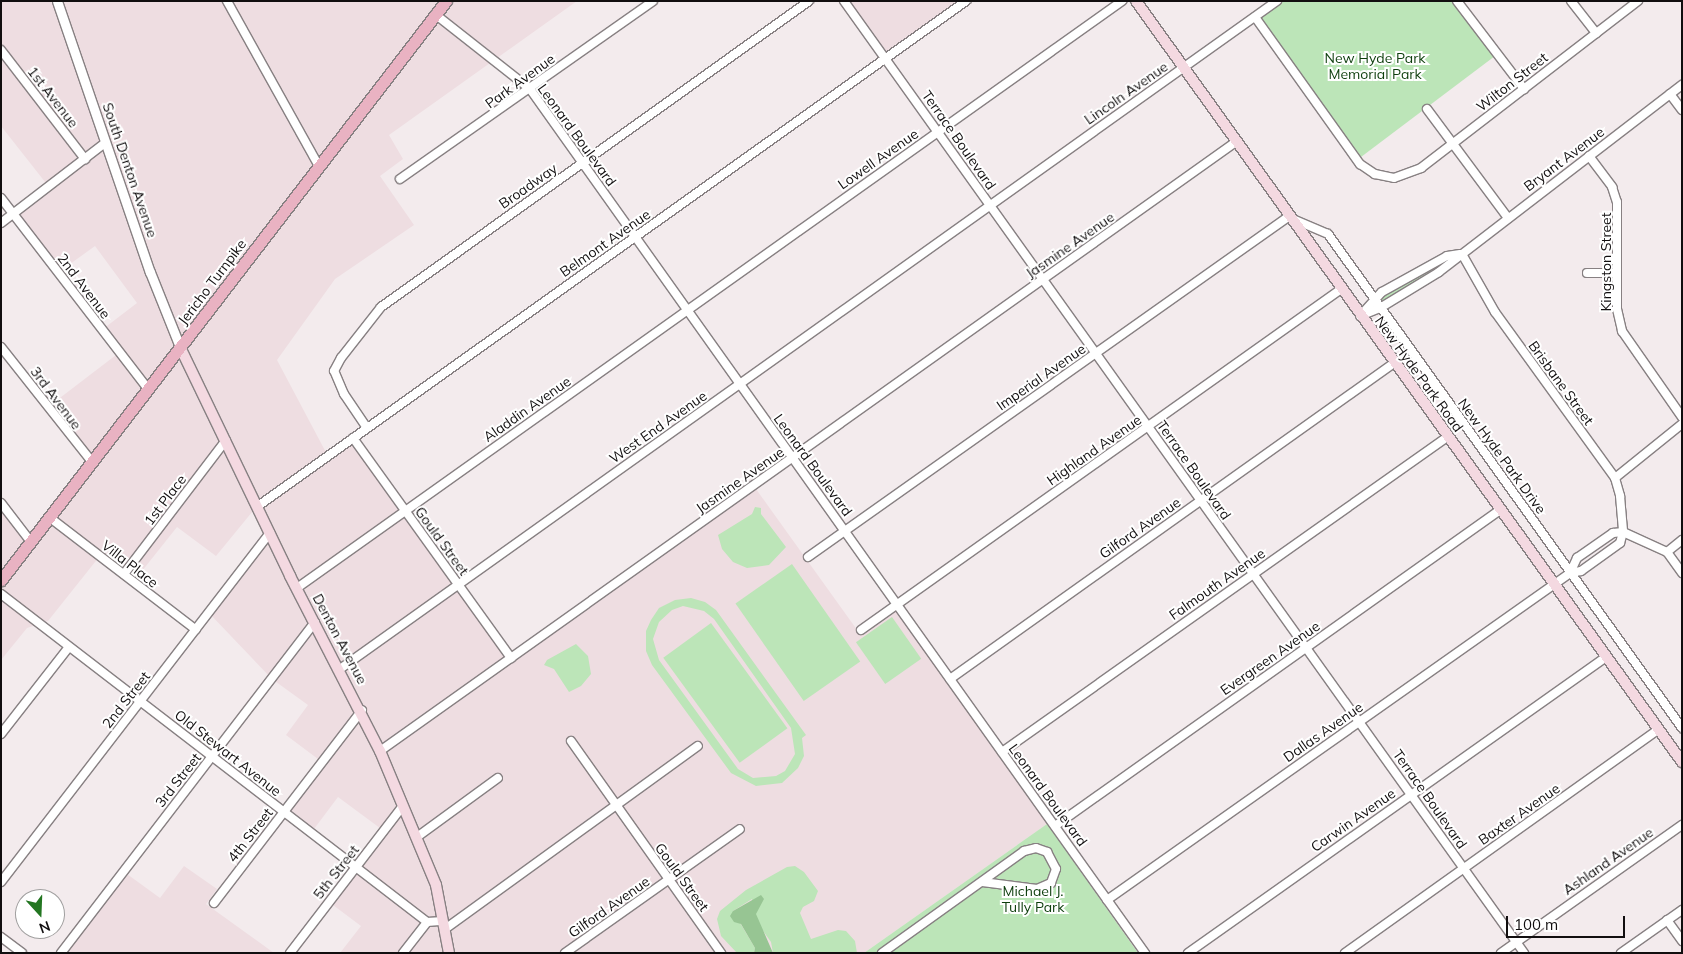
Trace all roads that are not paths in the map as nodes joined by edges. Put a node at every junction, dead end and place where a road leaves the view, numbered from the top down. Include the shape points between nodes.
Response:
1 (57, 1) edge
2 (227, 1) edge
3 (446, 1) edge
4 (653, 1) edge
5 (809, 1) edge
6 (844, 1) edge
7 (966, 1) edge
8 (1122, 1) edge
9 (1136, 1) edge
10 (1277, 1) edge
11 (1457, 1) edge
12 (1571, 1) edge
13 (1638, 1) edge
14 (435, 14) junction
15 (1254, 18) junction
16 (1596, 33) junction
17 (1, 50) edge
18 (885, 58) junction
19 (1184, 68) junction
20 (1682, 85) edge
21 (530, 89) junction
22 (1524, 89) junction
23 (1670, 94) junction
24 (1427, 109) dead end
25 (1682, 110) edge
26 (938, 132) junction
27 (1237, 141) junction
28 (105, 143) junction
29 (1452, 143) junction
30 (1589, 156) junction
31 (84, 159) junction
32 (582, 163) junction
33 (319, 166) junction
34 (400, 180) dead end
35 (1, 198) edge
36 (990, 206) junction
37 (13, 213) junction
38 (1288, 217) junction
39 (1508, 218) junction
40 (1, 222) edge
41 (635, 237) junction
42 (1462, 254) junction
43 (747, 268) joint
44 (1587, 273) dead end
45 (1617, 274) junction
46 (1043, 279) junction
47 (1341, 290) junction
48 (1374, 299) junction
49 (1380, 308) junction
50 (687, 310) junction
51 (1360, 316) junction
52 (1, 347) edge
53 (180, 347) junction
54 (1096, 354) junction
55 (1394, 363) junction
56 (740, 384) junction
57 (148, 389) junction
58 (1682, 417) edge
59 (1682, 424) edge
60 (1148, 426) junction
61 (367, 428) junction
62 (1447, 437) junction
63 (353, 438) junction
64 (226, 440) junction
65 (792, 458) junction
66 (92, 462) junction
67 (1615, 478) junction
68 (1200, 500) junction
69 (1, 503) edge
70 (258, 506) junction
71 (1500, 510) junction
72 (406, 511) junction
73 (50, 517) junction
74 (845, 531) junction
75 (1623, 532) junction
76 (270, 533) junction
77 (1682, 540) edge
78 (31, 542) junction
79 (1667, 552) junction
80 (808, 557) dead end
81 (1570, 572) junction
82 (1682, 572) edge
83 (124, 574) junction
84 (1253, 574) junction
85 (1, 580) edge
86 (458, 584) junction
87 (1554, 584) junction
88 (297, 588) junction
89 (1, 594) edge
90 (897, 605) junction
91 (315, 622) junction
92 (196, 630) junction
93 (861, 630) dead end
94 (69, 647) junction
95 (1305, 648) junction
96 (1606, 657) junction
97 (511, 658) junction
98 (340, 669) junction
99 (950, 679) junction
100 (140, 701) junction
101 (362, 710) junction
102 (1359, 722) junction
103 (1682, 728) edge
104 (1658, 730) junction
105 (1, 734) edge
106 (571, 741) dead end
107 (698, 746) dead end
108 (380, 751) junction
109 (1002, 752) junction
110 (212, 756) junction
111 (1682, 762) edge
112 (498, 778) dead end
113 (1411, 795) junction
114 (403, 806) junction
115 (616, 806) junction
116 (284, 812) junction
117 (1682, 825) edge
118 (1055, 826) junction
119 (740, 828) dead end
120 (417, 837) junction
121 (356, 867) junction
122 (1463, 868) junction
123 (668, 879) junction
124 (1, 882) edge
125 (982, 882) junction
126 (1107, 900) junction
127 (214, 903) dead end
128 (1682, 910) edge
129 (1667, 920) junction
130 (427, 922) junction
131 (444, 925) junction
132 (1, 937) edge
133 (1682, 941) edge
134 (1516, 942) junction
135 (22, 953) edge
136 (61, 953) edge
137 (290, 953) edge
138 (403, 953) edge
139 (449, 953) edge
140 (565, 953) edge
141 (721, 953) edge
142 (882, 953) edge
143 (1145, 953) edge
144 (1188, 953) edge
145 (1345, 953) edge
146 (1501, 953) edge
147 (1524, 953) edge
148 (1621, 953) edge

1 - 28 street, South Denton Avenue
2 - 33 street
3 - 14 main road, Jericho Turnpike
4 - 21 street, Park Avenue
5 - 32 street, Broadway
6 - 18 street, Terrace Boulevard
7 - 18 street, Belmont Avenue
8 - 26 street, Lowell Avenue
9 - 19 main road, New Hyde Park Road
10 - 15 street, Lincoln Avenue
11 - 22 street
12 - 16 street
13 - 16 street, Wilton Street
14 - 21 street, Leonard Boulevard
14 - 33 main road, Jericho Turnpike
15 - 19 street, Lincoln Avenue
15 - 29 street, Wilton Street via 1360,164 1375,174 1398,177 1420,168
16 - 22 street, Wilton Street
17 - 31 street, 1st Avenue
18 - 26 street, Terrace Boulevard
18 - 41 street, Belmont Avenue
19 - 27 main road, New Hyde Park Road
19 - 36 street, Lincoln Avenue
20 - 23 street, Bryant Avenue
21 - 32 street, Leonard Boulevard
21 - 34 street, Park Avenue
22 - 29 street, Wilton Street
23 - 25 street
23 - 30 street, Bryant Avenue
24 - 29 street
26 - 36 street, Terrace Boulevard
26 - 43 street, Lowell Avenue
27 - 38 main road, New Hyde Park Road
27 - 46 street, Jasmine Avenue
28 - 31 street
28 - 53 street, South Denton Avenue
29 - 39 street
30 - 39 street, Bryant Avenue
30 - 45 street, Kingston Street via 1612,187 1617,202
31 - 37 street
32 - 41 street, Leonard Boulevard
32 - 61 street, Broadway via 391,299 370,319 334,372 344,394
33 - 53 main road, Jericho Turnpike
35 - 37 street, 2nd Avenue
36 - 46 street, Terrace Boulevard
36 - 56 street, West End Avenue
37 - 40 street
37 - 57 street, 2nd Avenue
38 - 47 main road, New Hyde Park Road
38 - 48 street, New Hyde Park Drive via 1328,234
38 - 54 street, Imperial Avenue
39 - 42 street, Bryant Avenue
41 - 50 street, Leonard Boulevard
41 - 61 street, Belmont Avenue
42 - 48 street, Bryant Avenue via 1447,256
42 - 49 street, Bryant Avenue
42 - 67 street, Brisbane Street via 1495,312
43 - 50 street, Aladdin Avenue
44 - 45 street
45 - 58 street, Kingston Street via 1617,309 1622,332
46 - 54 street, Terrace Boulevard
46 - 65 street, Jasmine Avenue
47 - 51 main road, New Hyde Park Road
47 - 60 street, Highland Avenue
48 - 49 street, New Hyde Park Drive
48 - 51 street, Bryant Avenue
49 - 51 street, Bryant Avenue
49 - 81 street, New Hyde Park Drive
50 - 56 street, Leonard Boulevard
50 - 72 street, Aladdin Avenue
51 - 55 main road, New Hyde Park Road
52 - 66 street, 3rd Avenue
53 - 57 main road, Jericho Turnpike
53 - 64 main road, Denton Avenue
54 - 60 street, Terrace Boulevard
54 - 74 street, Imperial Avenue
55 - 62 main road, New Hyde Park Road
55 - 68 street, Gilford Avenue
56 - 65 street, Leonard Boulevard
56 - 86 street, West End Avenue
57 - 66 main road, Jericho Turnpike
59 - 67 street
60 - 68 street, Terrace Boulevard
60 - 90 street, Highland Avenue
61 - 63 street, Belmont Avenue
62 - 71 main road, New Hyde Park Road
62 - 84 street, Falmouth Avenue
63 - 70 street, Belmont Avenue
63 - 72 street, Gould Street
64 - 70 main road, Denton Avenue
64 - 83 street, 1st Place
65 - 74 street, Leonard Boulevard
65 - 97 street, Jasmine Avenue
66 - 73 main road, Jericho Turnpike
67 - 75 street, Brisbane Street
68 - 84 street, Terrace Boulevard
68 - 99 street, Gilford Avenue
69 - 78 street
70 - 76 main road, Denton Avenue
71 - 87 main road, New Hyde Park Road
71 - 95 street, Evergreen Avenue
72 - 86 street, Gould Street
72 - 88 street, Aladdin Avenue
73 - 78 main road, Jericho Turnpike
73 - 83 street, Villa Place
74 - 80 street, Imperial Avenue
74 - 90 street, Leonard Boulevard
75 - 79 street
75 - 81 street via 1613,533 1577,558
75 - 81 street via 1620,543 1581,571
76 - 88 main road, Denton Avenue
76 - 92 street, 2nd Street
77 - 79 street
78 - 85 main road, Jericho Turnpike
79 - 82 street
81 - 87 street, Dallas Avenue
81 - 103 street, New Hyde Park Drive
83 - 92 street, Villa Place
84 - 95 street, Terrace Boulevard
84 - 109 street, Falmouth Avenue
86 - 97 street, Gould Street
86 - 98 street, West End Avenue
87 - 96 main road, New Hyde Park Road
87 - 102 street, Dallas Avenue
88 - 91 main road, Denton Avenue
89 - 94 street, Old Stewart Avenue
90 - 93 street, Highland Avenue
90 - 99 street, Leonard Boulevard
91 - 98 main road, Denton Avenue
91 - 110 street, 3rd Street
92 - 100 street, 2nd Street
94 - 100 street, Old Stewart Avenue
94 - 105 street
95 - 102 street, Terrace Boulevard
95 - 118 street, Evergreen Avenue
96 - 104 main road, New Hyde Park Road
96 - 113 street, Carwin Avenue
97 - 108 street, Jasmine Avenue
98 - 101 main road, Denton Avenue
99 - 109 street, Leonard Boulevard
100 - 110 street, Old Stewart Avenue
100 - 124 street, 2nd Street
101 - 108 main road, Denton Avenue
101 - 116 street, 4th Street
102 - 113 street, Terrace Boulevard
102 - 126 street, Dallas Avenue
104 - 111 main road, New Hyde Park Road
104 - 122 street, Baxter Avenue
106 - 115 street, Gould Street
107 - 115 street
108 - 114 main road, Denton Avenue
109 - 118 street, Leonard Boulevard
110 - 116 street, Old Stewart Avenue
110 - 136 street, 3rd Street
112 - 120 street
113 - 122 street, Terrace Boulevard
113 - 144 street, Carwin Avenue
114 - 120 main road, Denton Avenue
114 - 121 street, 5th Street
115 - 123 street, Gould Street
115 - 131 street
116 - 121 street, Old Stewart Avenue
116 - 127 street, 4th Street
117 - 134 street, Ashland Avenue
118 - 126 street, Leonard Boulevard
119 - 123 street, Gilford Avenue
120 - 131 main road, Denton Avenue via 436,885
121 - 130 street, Old Stewart Avenue
121 - 137 street, 5th Street
122 - 134 street, Terrace Boulevard
122 - 145 street, Baxter Avenue
123 - 140 street, Gilford Avenue
123 - 141 street, Gould Street
125 - 125 street via 1037,889 1051,882 1056,869 1047,852 1031,849
125 - 142 street
126 - 143 street, Leonard Boulevard
128 - 129 street
129 - 133 street
129 - 148 street
130 - 131 street
130 - 138 street
131 - 139 main road, Denton Avenue
132 - 135 street
134 - 146 street, Ashland Avenue
134 - 147 street, Terrace Boulevard

